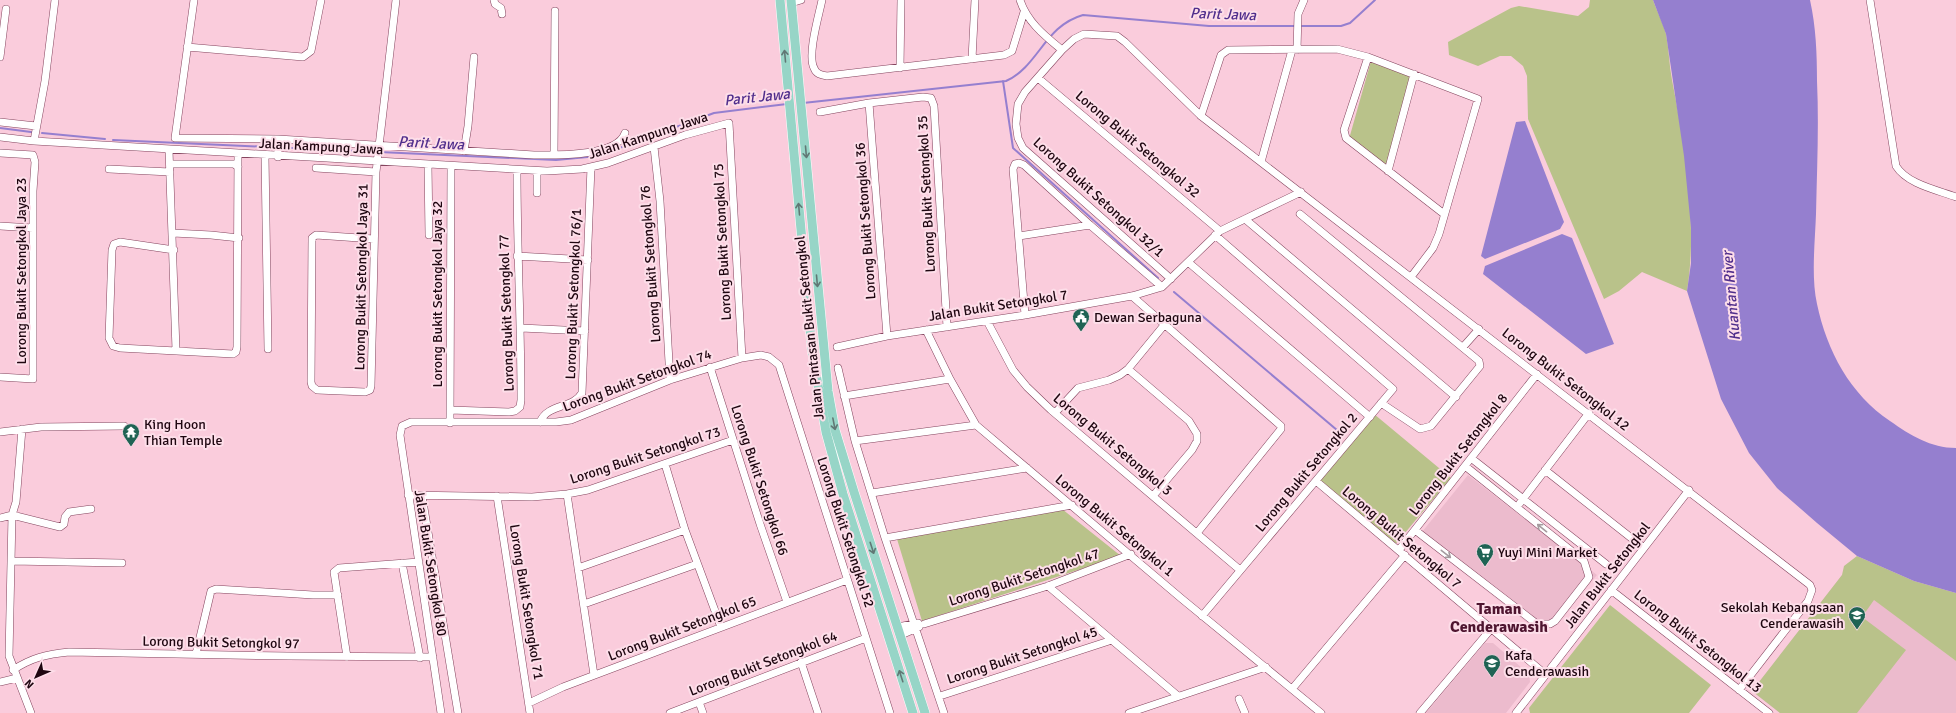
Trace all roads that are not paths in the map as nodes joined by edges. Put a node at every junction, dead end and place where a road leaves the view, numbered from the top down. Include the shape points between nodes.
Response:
1 (56, 0) edge
2 (194, 0) edge
3 (321, 0) edge
4 (396, 0) edge
5 (494, 0) edge
6 (780, 0) edge
7 (801, 0) edge
8 (822, 0) edge
9 (902, 0) edge
10 (975, 0) edge
11 (1020, 0) edge
12 (1304, 0) edge
13 (1870, 0) edge
14 (791, 1) edge
15 (6, 9) dead end
16 (555, 11) dead end
17 (1024, 12) junction
18 (502, 14) dead end
19 (187, 47) junction
20 (1296, 48) junction
21 (1062, 50) junction
22 (0, 57) edge
23 (474, 57) dead end
24 (1368, 57) junction
25 (972, 59) junction
26 (900, 68) junction
27 (1414, 74) junction
28 (1038, 78) junction
29 (869, 103) junction
30 (820, 112) dead end
31 (1201, 116) junction
32 (0, 122) edge
33 (729, 123) joint
34 (36, 126) junction
35 (625, 133) dead end
36 (0, 137) edge
37 (278, 139) junction
38 (34, 141) junction
39 (654, 147) junction
40 (169, 150) junction
41 (464, 151) junction
42 (0, 153) edge
43 (238, 154) junction
44 (278, 154) junction
45 (378, 154) junction
46 (554, 155) junction
47 (265, 156) junction
48 (1261, 162) junction
49 (170, 164) junction
50 (428, 165) junction
51 (451, 166) junction
52 (238, 167) junction
53 (591, 167) junction
54 (316, 168) dead end
55 (109, 170) dead end
56 (517, 171) junction
57 (537, 171) junction
58 (1388, 171) junction
59 (170, 172) junction
60 (376, 172) junction
61 (1301, 192) junction
62 (536, 193) dead end
63 (1956, 197) edge
64 (1300, 214) dead end
65 (1444, 214) junction
66 (1245, 219) junction
67 (1090, 225) junction
68 (0, 226) edge
69 (33, 228) junction
70 (173, 233) junction
71 (1218, 233) junction
72 (429, 235) dead end
73 (1019, 236) junction
74 (239, 238) junction
75 (374, 240) junction
76 (174, 250) junction
77 (517, 256) junction
78 (588, 260) junction
79 (1188, 262) junction
80 (1411, 277) junction
81 (1171, 279) junction
82 (1162, 287) junction
83 (1132, 296) junction
84 (1025, 315) junction
85 (987, 321) junction
86 (1166, 324) junction
87 (947, 327) junction
88 (521, 328) junction
89 (1479, 329) junction
90 (926, 330) junction
91 (585, 331) junction
92 (887, 336) junction
93 (1463, 347) junction
94 (837, 348) dead end
95 (268, 349) dead end
96 (176, 350) junction
97 (742, 358) junction
98 (775, 360) joint
99 (710, 367) junction
100 (838, 368) dead end
101 (1128, 369) junction
102 (1537, 374) junction
103 (0, 377) edge
104 (950, 379) junction
105 (670, 380) junction
106 (844, 396) junction
107 (1456, 397) junction
108 (1381, 402) junction
109 (450, 410) junction
110 (1055, 412) junction
111 (1589, 414) junction
112 (1370, 417) junction
113 (411, 422) joint
114 (540, 422) junction
115 (450, 423) junction
116 (976, 425) junction
117 (124, 426) dead end
118 (22, 429) junction
119 (0, 432) edge
120 (733, 440) junction
121 (855, 441) junction
122 (1471, 458) junction
123 (665, 464) junction
124 (1465, 466) junction
125 (1027, 468) junction
126 (1545, 470) junction
127 (1316, 481) junction
128 (1689, 490) junction
129 (872, 493) junction
130 (567, 494) junction
131 (408, 495) junction
132 (422, 496) junction
133 (497, 496) junction
134 (1153, 496) junction
135 (1523, 499) junction
136 (1072, 506) junction
137 (1517, 508) junction
138 (91, 509) dead end
139 (12, 515) junction
140 (0, 518) edge
141 (685, 530) junction
142 (1416, 530) junction
143 (1198, 533) junction
144 (885, 538) junction
145 (1644, 548) junction
146 (1399, 550) junction
147 (1131, 554) junction
148 (1405, 556) junction
149 (11, 561) junction
150 (419, 562) junction
151 (122, 563) dead end
152 (402, 563) junction
153 (697, 564) junction
154 (1606, 564) dead end
155 (578, 568) junction
156 (1240, 570) junction
157 (847, 580) junction
158 (1048, 586) junction
159 (1611, 590) junction
160 (338, 595) junction
161 (787, 602) junction
162 (584, 604) junction
163 (1202, 616) junction
164 (914, 626) junction
165 (721, 627) junction
166 (1491, 629) junction
167 (899, 631) junction
168 (866, 638) junction
169 (1112, 640) junction
170 (196, 654) junction
171 (347, 656) junction
172 (433, 657) junction
173 (420, 658) junction
174 (802, 662) junction
175 (1266, 667) junction
176 (13, 670) junction
177 (1545, 674) junction
178 (594, 675) junction
179 (17, 678) junction
180 (0, 682) edge
181 (1292, 689) junction
182 (1739, 690) junction
183 (940, 696) junction
184 (1178, 696) junction
185 (1239, 699) dead end
186 (699, 702) junction
187 (529, 703) junction
188 (1519, 712) edge
189 (30, 713) edge
190 (441, 713) edge
191 (458, 713) edge
192 (530, 713) edge
193 (670, 713) edge
194 (703, 713) edge
195 (818, 713) edge
196 (890, 713) edge
197 (913, 713) edge
198 (925, 713) edge
199 (944, 713) edge
200 (1128, 713) edge
201 (1244, 713) edge
202 (1321, 713) edge
203 (1420, 713) edge
204 (1769, 713) edge

1 - 34 street
2 - 19 street
3 - 19 street via 311,51 303,57
4 - 45 street, Lorong Bukit Setongkol Jaya 31
5 - 18 street via 501,8
197 -> 6 main road, Jalan Pintasan Bukit Setongkol via 843,494 826,432 812,350
7 - 14 street
8 - 26 street via 813,46 814,70 827,76
9 - 26 street
10 - 25 street
11 - 17 street
12 - 20 street via 1298,14
13 - 63 street via 1896,166 1911,180
14 -> 167 main road, Jalan Pintasan Bukit Setongkol via 828,391 835,430
15 - 22 street
16 - 46 street
17 - 21 street
17 - 25 street via 1012,51 1004,55
19 - 37 street, Jalan Kampung Jawa via 175,138
20 - 24 street via 1337,48
20 - 31 street via 1228,50 1221,55
20 - 48 street
21 - 28 street, Lorong Bukit Setongkol 32/1
21 - 31 street, Lorong Bukit Setongkol 32/1 via 1084,34 1116,36
23 - 41 street
24 - 27 street
24 - 58 street via 1344,130 1349,141
25 - 26 street
27 - 58 street
27 - 65 street via 1478,100
28 - 71 street, Lorong Bukit Setongkol 32
28 - 81 street, Lorong Bukit Setongkol 32/1 via 1018,104 1016,124 1023,148
29 - 30 street
29 - 87 street, Lorong Bukit Setongkol 35 via 924,97 931,98 934,106
29 - 92 street, Lorong Bukit Setongkol 36
31 - 48 street, Lorong Bukit Setongkol 12
32 - 34 street
33 - 39 street, Jalan Kampung Jawa via 684,135
33 - 97 street, Lorong Bukit Setongkol 75
34 - 38 street
35 - 46 street, Jalan Kampung Jawa via 623,139 605,148 577,154
36 - 38 street, Jalan Kampung Jawa
37 - 44 street
37 - 45 street, Jalan Kampung Jawa
38 - 40 street, Jalan Kampung Jawa
39 - 53 street, Jalan Kampung Jawa
39 - 105 street, Lorong Bukit Setongkol 76 via 660,201
40 - 43 street, Jalan Kampung Jawa
40 - 49 street
41 - 45 street, Jalan Kampung Jawa
41 - 46 street, Jalan Kampung Jawa
42 - 69 street, Lorong Bukit Setongkol Jaya 23 via 33,155
43 - 47 street, Jalan Kampung Jawa
43 - 52 street
44 - 45 street, Jalan Kampung Jawa
44 - 47 street, Jalan Kampung Jawa
45 - 50 street, Jalan Kampung Jawa
45 - 60 street, Lorong Bukit Setongkol Jaya 31
47 - 95 street
48 - 61 street, Lorong Bukit Setongkol 12
49 - 52 street via 234,164
49 - 59 street
50 - 51 street, Jalan Kampung Jawa
50 - 72 street
51 - 56 street, Jalan Kampung Jawa
51 - 109 street, Lorong Bukit Setongkol Jaya 32
52 - 74 street
53 - 57 street, Jalan Kampung Jawa
53 - 78 street, Lorong Bukit Setongkol 76/1
54 - 60 street, Jalan Kampung Jawa
55 - 59 street
56 - 57 street, Jalan Kampung Jawa
56 - 77 street, Lorong Bukit Setongkol 77
57 - 62 street
58 - 65 street
59 - 70 street
60 - 75 street, Lorong Bukit Setongkol Jaya 31
61 - 66 street
61 - 80 street, Lorong Bukit Setongkol 12
64 - 93 street
65 - 80 street via 1433,248
66 - 71 street
66 - 107 street
67 - 73 street
67 - 73 street via 1019,163 1015,164 1013,169
67 - 82 street
68 - 69 street
69 - 103 street, Lorong Bukit Setongkol Jaya 23 via 33,379
70 - 74 street
70 - 76 street
71 - 79 street
71 - 108 street, Lorong Bukit Setongkol 32 via 1393,388
73 - 84 street
74 - 96 street via 236,352 233,354
75 - 75 street, Lorong Bukit Setongkol Jaya 31 via 314,236 312,238 312,386 317,390 370,390
76 - 96 street
76 - 96 street via 120,242 114,244 109,338 113,346 120,348
77 - 78 street
77 - 88 street, Lorong Bukit Setongkol 77
78 - 91 street, Lorong Bukit Setongkol 76/1
79 - 81 street
79 - 112 street, Lorong Bukit Setongkol 2
80 - 89 street, Lorong Bukit Setongkol 12
81 - 82 street
82 - 83 street, Jalan Bukit Setongkol 7
83 - 84 street, Jalan Bukit Setongkol 7
83 - 86 street
84 - 85 street, Jalan Bukit Setongkol 7
85 - 87 street, Jalan Bukit Setongkol 7
85 - 110 street, Lorong Bukit Setongkol 3 via 1013,370
86 - 101 street
86 - 143 street via 1281,426 1281,430
87 - 90 street, Jalan Bukit Setongkol 7
88 - 91 street
88 - 109 street, Lorong Bukit Setongkol 77 via 520,407 509,412
89 - 93 street
89 - 102 street, Lorong Bukit Setongkol 12
90 - 92 street, Jalan Bukit Setongkol 7
90 - 104 street, Lorong Bukit Setongkol 1
91 - 114 street, Lorong Bukit Setongkol 76/1 via 582,393 575,401 547,412
92 - 94 street, Jalan Bukit Setongkol 7
93 - 107 street via 1477,358 1480,366
97 - 98 street, Lorong Bukit Setongkol 74 via 761,355
97 - 99 street, Lorong Bukit Setongkol 74
98 - 157 street, Lorong Bukit Setongkol 52 via 782,374
99 - 105 street, Lorong Bukit Setongkol 74
99 - 120 street, Lorong Bukit Setongkol 66
100 - 106 street
101 - 110 street via 1108,380 1078,388
101 - 134 street via 1189,421 1197,434 1197,441 1192,450
102 - 111 street, Lorong Bukit Setongkol 12
102 - 122 street, Lorong Bukit Setongkol 8
104 - 106 street
104 - 116 street, Lorong Bukit Setongkol 1
105 - 114 street, Lorong Bukit Setongkol 74 via 579,418
106 - 121 street
107 - 108 street via 1431,426 1425,429 1420,429
108 - 112 street
109 - 115 street, Lorong Bukit Setongkol Jaya 32
110 - 134 street, Lorong Bukit Setongkol 3
111 - 126 street
111 - 128 street, Lorong Bukit Setongkol 12
112 - 127 street, Lorong Bukit Setongkol 2
113 - 115 street, Lorong Bukit Setongkol 74
113 - 131 street, Jalan Bukit Setongkol 80 via 402,426 400,435
114 - 115 street, Lorong Bukit Setongkol 74
116 - 121 street
116 - 125 street, Lorong Bukit Setongkol 1
117 - 118 street
118 - 119 street
118 - 139 street via 16,502
120 - 123 street, Lorong Bukit Setongkol 73
120 - 161 street, Lorong Bukit Setongkol 66
121 - 129 street
122 - 124 street, Lorong Bukit Setongkol 8
122 - 135 street
123 - 130 street, Lorong Bukit Setongkol 73 via 588,490
123 - 141 street
124 - 137 street
124 - 142 street, Lorong Bukit Setongkol 8
125 - 129 street
125 - 136 street, Lorong Bukit Setongkol 1
126 - 135 street
126 - 145 street
127 - 146 street, Lorong Bukit Setongkol 7
127 - 156 street, Lorong Bukit Setongkol 2
128 - 145 street, Jalan Bukit Setongkol
128 - 182 street, Lorong Bukit Setongkol 12 via 1803,578 1812,590 1808,601
129 - 144 street
130 - 133 street, Lorong Bukit Setongkol 73
130 - 155 street
131 - 132 street, Lorong Bukit Setongkol 73
131 - 150 street, Jalan Bukit Setongkol 80
132 - 133 street, Lorong Bukit Setongkol 73
132 - 191 street
133 - 187 street, Lorong Bukit Setongkol 71
134 - 143 street, Lorong Bukit Setongkol 3
135 - 137 street
135 - 154 street
136 - 144 street
136 - 147 street, Lorong Bukit Setongkol 1
142 -> 137 street via 1532,622 1550,624 1589,577 1584,561
138 - 139 street via 69,512 60,527
139 - 140 street
139 - 149 street
141 - 153 street
141 - 155 street
142 - 146 street, Lorong Bukit Setongkol 8
143 - 156 street, Lorong Bukit Setongkol 3
144 - 164 street
145 - 159 street, Jalan Bukit Setongkol
146 - 148 street, Lorong Bukit Setongkol 7
147 - 158 street, Lorong Bukit Setongkol 47
147 - 163 street, Lorong Bukit Setongkol 1
148 - 166 street, Lorong Bukit Setongkol 7
148 - 181 street
149 - 151 street
149 - 176 street via 9,656
150 - 152 street
150 - 172 street, Jalan Bukit Setongkol 80
152 - 160 street via 336,570 334,572
152 - 173 street
153 - 162 street
153 - 165 street
155 - 162 street
156 - 163 street, Lorong Bukit Setongkol 2
157 - 161 street, Lorong Bukit Setongkol 65
157 - 168 street, Lorong Bukit Setongkol 52
158 - 164 street, Lorong Bukit Setongkol 47
158 - 169 street
159 - 177 street, Jalan Bukit Setongkol
159 - 182 street, Lorong Bukit Setongkol 13
160 - 170 street via 216,589 211,591
160 - 171 street
161 - 165 street, Lorong Bukit Setongkol 65
162 - 178 street
163 - 175 street, Lorong Bukit Setongkol 1
164 - 167 street, Lorong Bukit Setongkol 47
164 - 183 street
165 - 178 street, Lorong Bukit Setongkol 65
166 - 177 street, Lorong Bukit Setongkol 7
166 - 203 street
167 - 198 main road, Jalan Pintasan Bukit Setongkol
168 - 174 street, Lorong Bukit Setongkol 64
168 - 196 street, Lorong Bukit Setongkol 52
169 - 183 street, Lorong Bukit Setongkol 45
169 - 184 street
170 - 171 street, Lorong Bukit Setongkol 97
170 - 176 street, Lorong Bukit Setongkol 97 via 68,652 44,655
171 - 173 street, Lorong Bukit Setongkol 97
172 - 173 street, Lorong Bukit Setongkol 97
172 - 190 street, Jalan Bukit Setongkol 80
174 - 186 street, Lorong Bukit Setongkol 64
174 - 195 street
175 - 181 street, Lorong Bukit Setongkol 1
175 - 184 street
176 - 179 street
177 - 188 street, Jalan Bukit Setongkol
178 - 187 street, Lorong Bukit Setongkol 65
179 - 180 street
179 - 189 street
181 - 202 street, Lorong Bukit Setongkol 1
182 - 204 street, Lorong Bukit Setongkol 13
183 - 199 street
184 - 200 street
185 - 201 street
186 - 193 street, Lorong Bukit Setongkol 64
186 - 194 street
187 - 192 street, Lorong Bukit Setongkol 71

